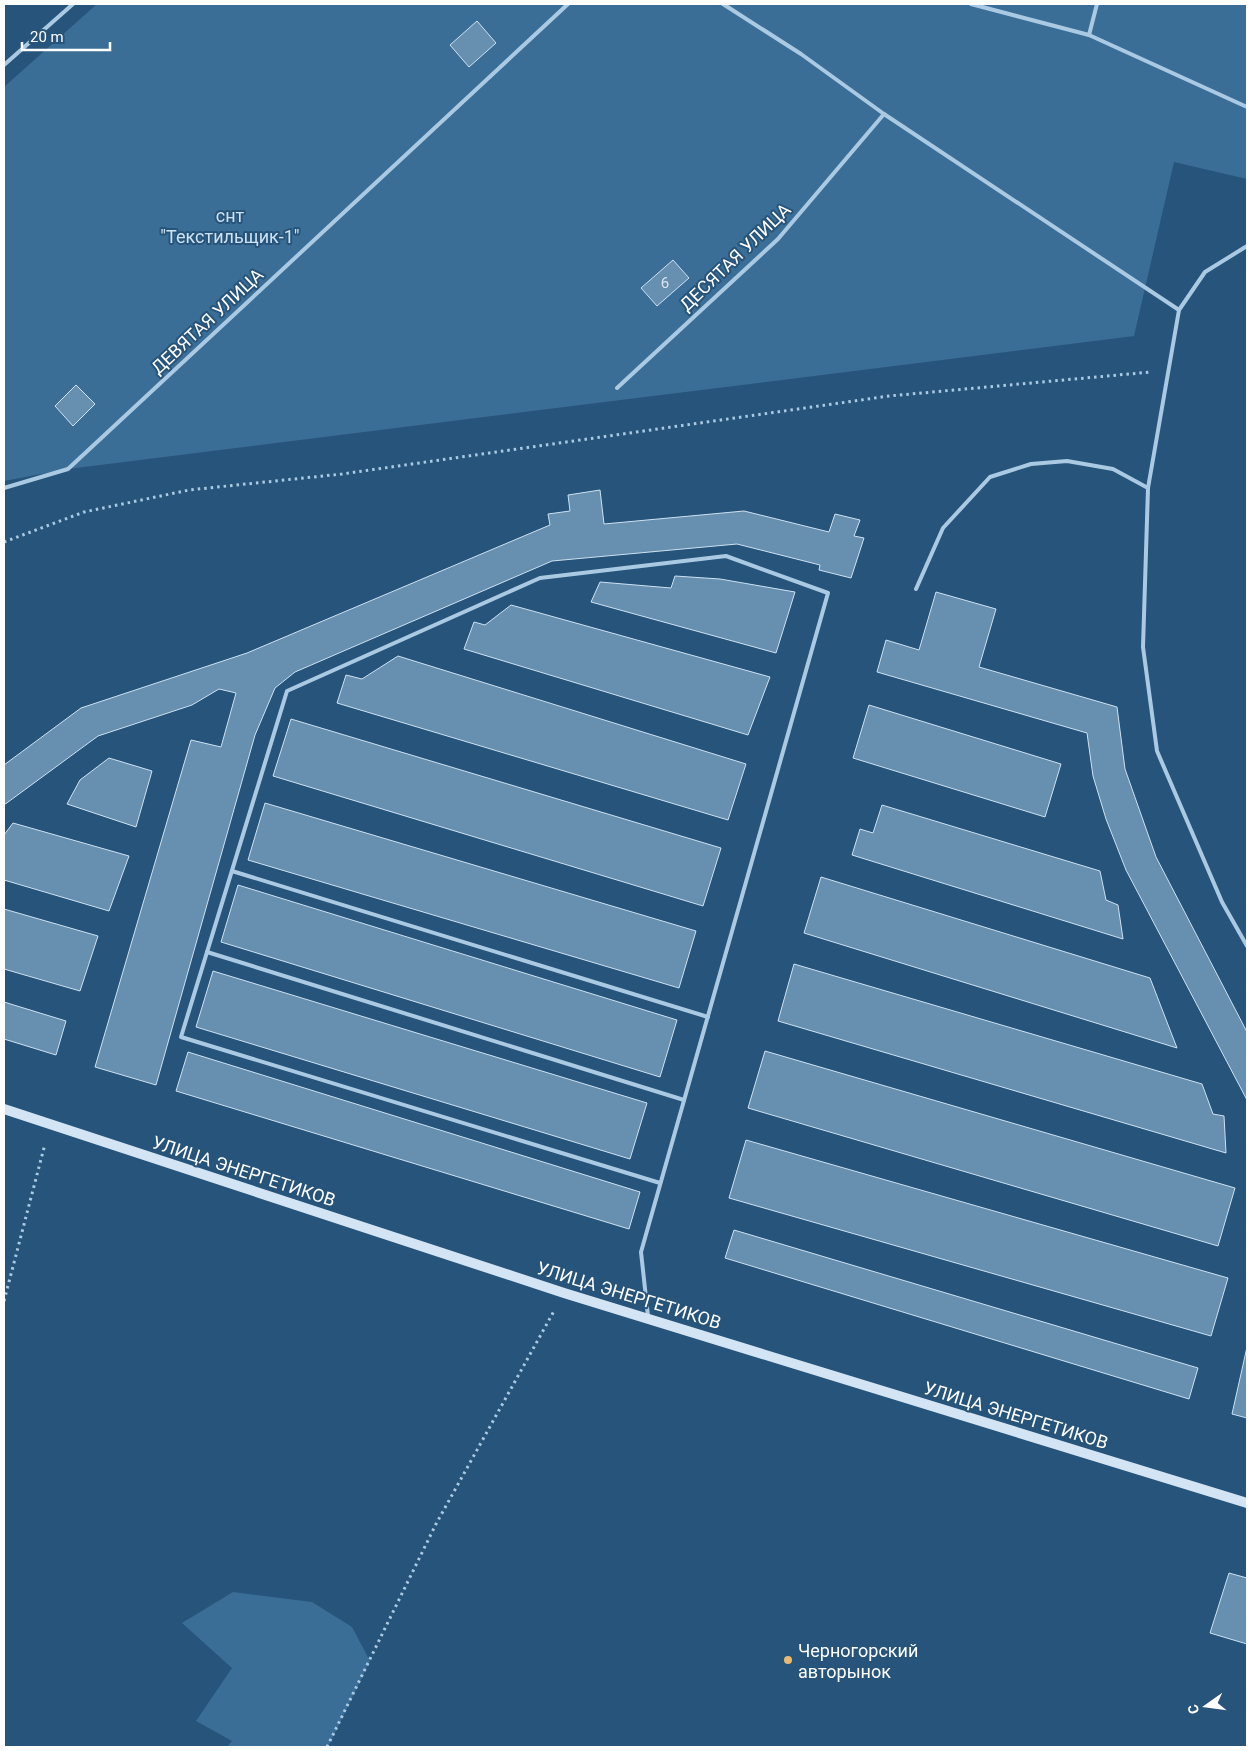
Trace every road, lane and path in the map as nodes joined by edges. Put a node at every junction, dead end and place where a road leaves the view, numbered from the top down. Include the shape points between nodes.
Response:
1 (73, 4) edge
2 (568, 4) edge
3 (723, 4) edge
4 (970, 4) edge
5 (1098, 4) edge
6 (1088, 35) junction
7 (4, 64) edge
8 (1247, 107) edge
9 (884, 114) junction
10 (1247, 246) edge
11 (1179, 310) junction
12 (1169, 370) junction
13 (616, 388) dead end
14 (4, 488) edge
15 (1148, 488) junction
16 (4, 542) edge
17 (916, 589) dead end
18 (232, 871) junction
19 (1247, 946) edge
20 (207, 952) junction
21 (708, 1017) junction
22 (684, 1100) junction
23 (4, 1109) edge
24 (50, 1124) junction
25 (660, 1183) junction
26 (564, 1293) junction
27 (4, 1301) edge
28 (648, 1319) junction
29 (1247, 1504) edge
30 (327, 1747) edge

1 - 7 lane
2 - 14 lane, ДЕВЯТАЯ УЛИЦА via 68,469
3 - 9 lane via 801,54
4 - 6 lane
5 - 6 lane
6 - 8 lane
9 - 11 lane
9 - 13 lane, ДЕСЯТАЯ УЛИЦА via 778,239
10 - 11 lane via 1205,272
11 - 12 lane
12 - 15 lane
12 - 16 path via 890,396 342,474 189,490 84,512
15 - 17 lane via 1113,469 1067,462 1031,464 990,476 943,528
15 - 19 lane via 1144,647 1157,751 1222,902
18 - 20 lane
18 - 21 lane
18 - 21 lane via 288,691 540,578 726,556 828,593
20 - 22 lane
20 - 25 lane via 181,1037
21 - 22 lane
22 - 25 lane
23 - 24 main road, УЛИЦА ЭНЕРГЕТИКОВ
24 - 26 main road, УЛИЦА ЭНЕРГЕТИКОВ
24 - 27 path
25 - 28 lane via 642,1252
26 - 28 main road, УЛИЦА ЭНЕРГЕТИКОВ
26 - 30 path via 436,1524
28 - 29 main road, УЛИЦА ЭНЕРГЕТИКОВ

